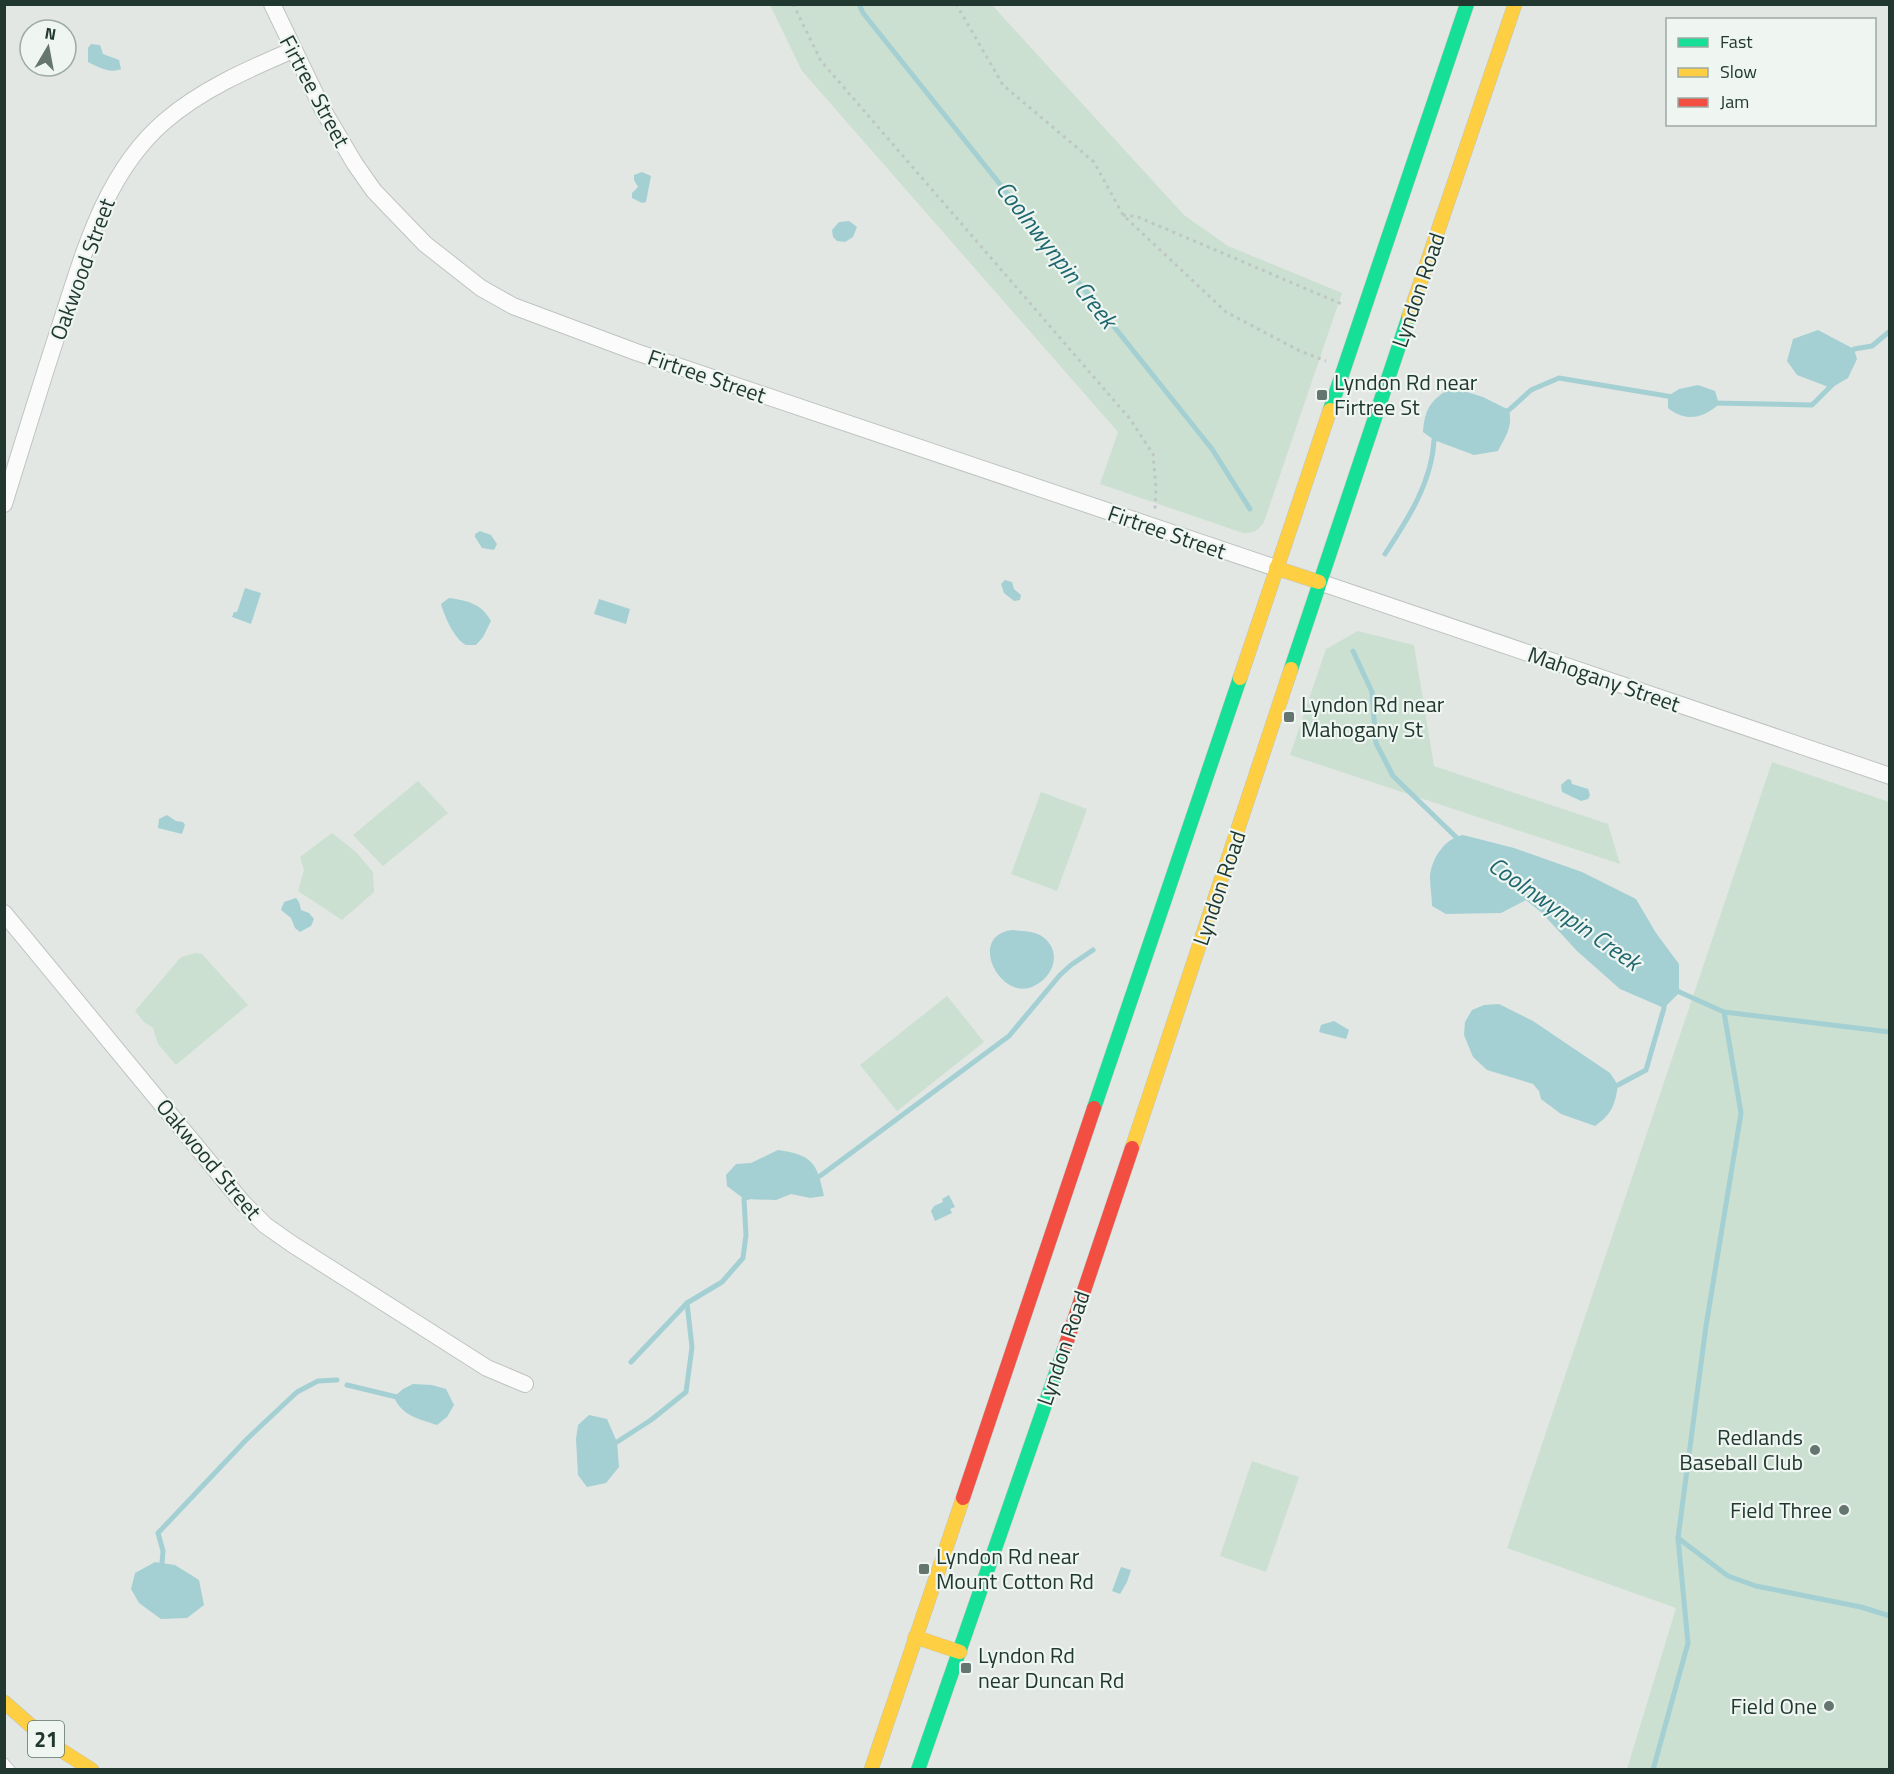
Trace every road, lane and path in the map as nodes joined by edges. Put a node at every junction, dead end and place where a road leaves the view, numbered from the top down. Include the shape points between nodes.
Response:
1 (272, 4) edge
2 (793, 4) edge
3 (956, 4) edge
4 (1467, 4) edge
5 (1515, 4) edge
6 (293, 50) junction
7 (1123, 215) junction
8 (1363, 313) junction
9 (1344, 368) junction
10 (4, 504) edge
11 (1154, 527) junction
12 (1276, 568) junction
13 (1319, 582) junction
14 (1890, 776) edge
15 (4, 913) edge
16 (525, 1384) dead end
17 (915, 1637) junction
18 (960, 1652) junction
19 (4, 1702) edge
20 (4, 1762) edge
21 (11, 1770) edge
22 (92, 1770) edge
23 (870, 1770) edge
24 (918, 1770) edge

1 - 6 street, Firtree Street
2 - 11 path via 821,61 1130,418 1153,454
3 - 7 path via 1004,85 1094,162
4 - 8 main road, Lyndon Road
5 - 13 main road, Lyndon Road
6 - 10 street, Oakwood Street via 199,96 165,121 114,184 77,274
6 - 11 street, Firtree Street via 339,140 374,191 433,251 481,288 513,306 636,352
7 - 8 path via 1138,217
7 - 9 path via 1226,312 1300,351
8 - 9 main road, Lyndon Road
9 - 12 main road, Lyndon Road
11 - 12 street, Firtree Street
12 - 13 main road
12 - 17 main road, Lyndon Road
13 - 14 street, Mahogany Street
13 - 18 main road, Lyndon Road
15 - 16 street, Oakwood Street via 265,1225 487,1368
17 - 18 main road
17 - 23 main road, Lyndon Road
18 - 24 main road, Lyndon Road
19 - 22 main road, 21 via 53,1745
20 - 21 lane

